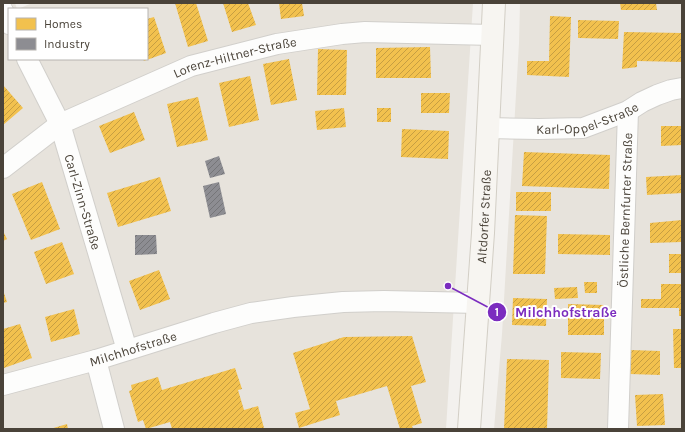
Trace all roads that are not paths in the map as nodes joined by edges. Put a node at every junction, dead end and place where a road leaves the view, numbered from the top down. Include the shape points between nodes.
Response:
1 (494, 3) edge
2 (3, 11) edge
3 (8, 22) edge
4 (492, 35) junction
5 (28, 60) edge
6 (682, 88) edge
7 (628, 111) junction
8 (60, 124) junction
9 (488, 128) junction
10 (3, 168) edge
11 (479, 303) junction
12 (127, 350) junction
13 (96, 360) junction
14 (3, 385) edge
15 (114, 429) edge
16 (469, 429) edge
17 (618, 429) edge

1 - 4 main road, Altdorfer Straße
2 - 3 street
4 - 8 street, Lorenz-Hiltner-Straße via 365,32 277,44 191,66
4 - 9 main road, Altdorfer Straße
5 - 8 street, Carl-Zinn-Straße
6 - 7 street, Karl-Oppel-Straße via 657,95
7 - 9 street, Karl-Oppel-Straße via 583,128
7 - 17 street, Östliche Bernfurter Straße
8 - 10 street, Lorenz-Hiltner-Straße
8 - 12 street, Carl-Zinn-Straße
9 - 11 main road, Altdorfer Straße
11 - 12 street, Milchhofstraße via 377,301 293,307 251,313
11 - 16 main road, Altdorfer Straße
12 - 13 street, Milchhofstraße
13 - 14 street, Milchhofstraße
13 - 15 street

